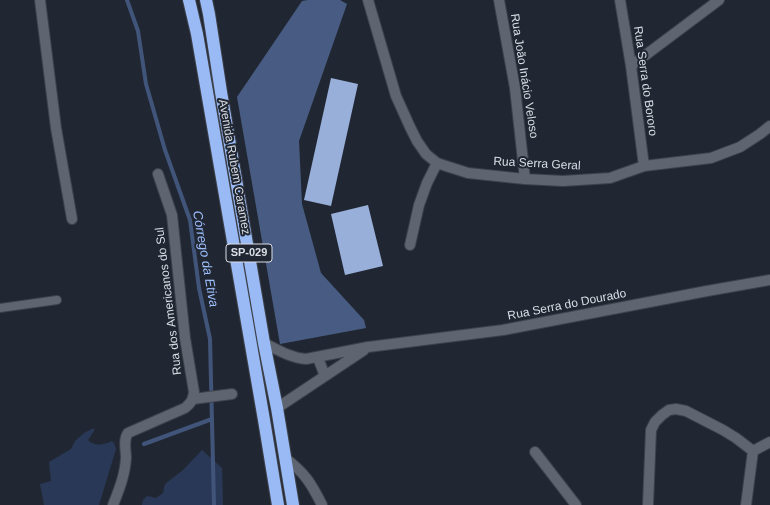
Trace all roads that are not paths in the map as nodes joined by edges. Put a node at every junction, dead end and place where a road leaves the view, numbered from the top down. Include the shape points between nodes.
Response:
1 (40, 0) edge
2 (189, 0) edge
3 (206, 0) edge
4 (368, 0) edge
5 (499, 0) edge
6 (620, 0) edge
7 (719, 0) edge
8 (631, 66) junction
9 (770, 126) edge
10 (437, 162) junction
11 (644, 166) junction
12 (158, 174) dead end
13 (525, 179) junction
14 (72, 219) dead end
15 (410, 245) dead end
16 (770, 280) edge
17 (57, 300) dead end
18 (0, 308) edge
19 (264, 343) junction
20 (368, 347) junction
21 (318, 358) junction
22 (325, 376) junction
23 (227, 394) dead end
24 (197, 399) junction
25 (277, 408) junction
26 (770, 442) edge
27 (753, 451) junction
28 (535, 452) dead end
29 (285, 458) junction
30 (113, 505) edge
31 (278, 505) edge
32 (293, 505) edge
33 (322, 505) edge
34 (576, 505) edge
35 (648, 505) edge
36 (746, 505) edge

1 - 14 street via 56,128
2 - 31 highway, Avenida Rubem Caramez / SP-029
3 - 19 highway, Avenida Rubem Caramez / SP-029
4 - 10 street via 396,96 417,141 426,154
5 - 13 street, Rua João Inácio Veloso via 515,88
6 - 8 street, Rua Serra do Bororo
7 - 8 street
8 - 11 street, Rua Serra do Bororo
9 - 11 street, Rua Serra Geral via 740,148 711,158
10 - 13 street, Rua Serra Geral via 468,173
10 - 15 street via 418,205
11 - 13 street, Rua Serra Geral via 610,178 564,181
12 - 24 street, Rua dos Americanos do Sul via 172,215 185,338
16 - 20 street, Rua Serra do Dourado via 503,330
17 - 18 lane
19 - 21 street, Rua Serra do Dourado via 287,355 306,359
19 - 25 highway, Avenida Rubem Caramez / SP-029
20 - 21 street, Rua Serra do Dourado
20 - 22 street, Rua Serra do Dourado
21 - 22 street
22 - 25 street, Rua Serra do Dourado
23 - 24 street
24 - 30 street via 185,408 128,433 124,478
25 - 29 highway, Avenida Rubem Caramez / SP-029
26 - 27 street
27 - 35 street via 724,430 686,411 669,410 662,414 651,430
27 - 36 street
28 - 34 street
29 - 32 highway, Avenida Rubem Caramez / SP-029
29 - 33 street via 304,475

